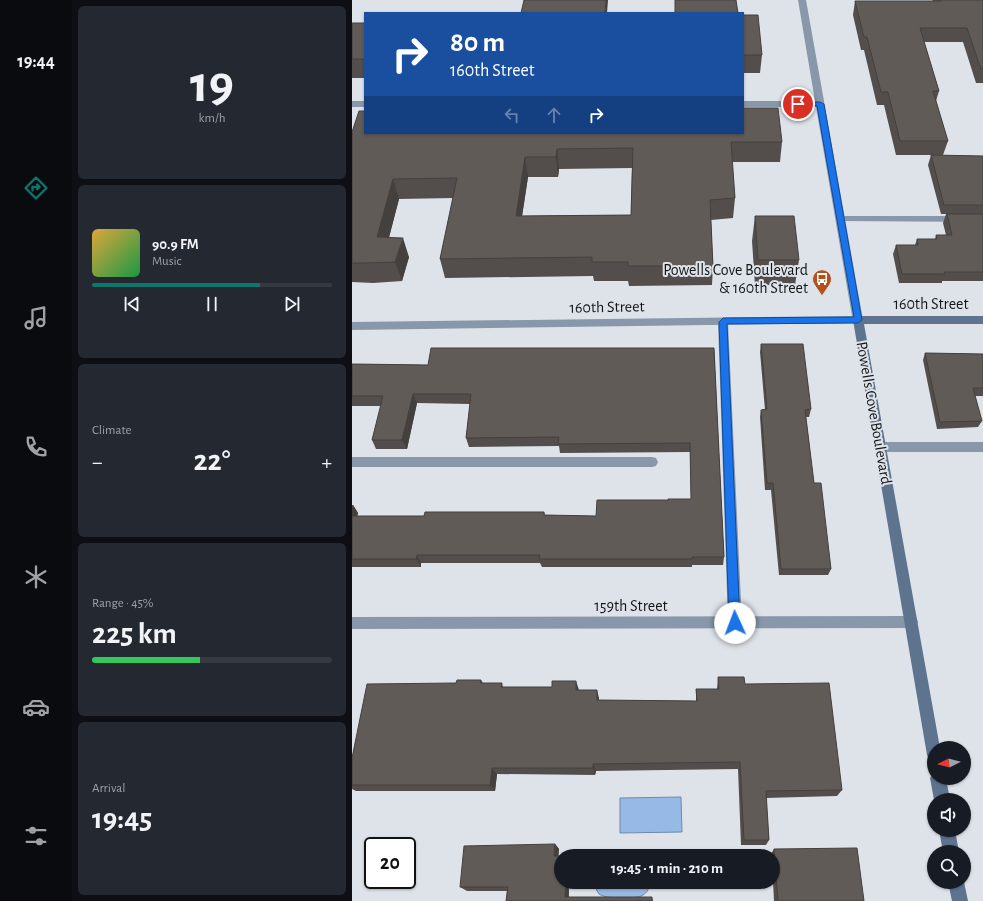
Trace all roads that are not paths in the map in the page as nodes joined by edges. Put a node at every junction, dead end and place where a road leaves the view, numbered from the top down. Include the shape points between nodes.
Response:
1 (802, 0) edge
2 (352, 104) edge
3 (364, 104) edge
4 (744, 104) edge
5 (820, 104) junction
6 (841, 219) junction
7 (983, 219) edge
8 (858, 320) junction
9 (983, 320) edge
10 (723, 322) junction
11 (352, 326) edge
12 (880, 447) junction
13 (983, 447) edge
14 (352, 462) edge
15 (652, 462) dead end
16 (911, 622) junction
17 (352, 623) edge
18 (735, 623) junction
19 (932, 741) edge
20 (957, 889) edge
21 (960, 901) edge

1 - 5 street, Powells Cove Boulevard
2 - 3 street
4 - 5 street
5 - 6 street, Powells Cove Boulevard
6 - 7 street
6 - 8 street, Powells Cove Boulevard
8 - 9 street, 160th Street
8 - 10 street, 160th Street
8 - 12 street, Powells Cove Boulevard
10 - 11 street, 160th Street
10 - 18 street
12 - 13 street
12 - 16 street, Powells Cove Boulevard
14 - 15 street
16 - 18 street, 159th Street
16 - 19 street, Powells Cove Boulevard
17 - 18 street, 159th Street
20 - 21 street

